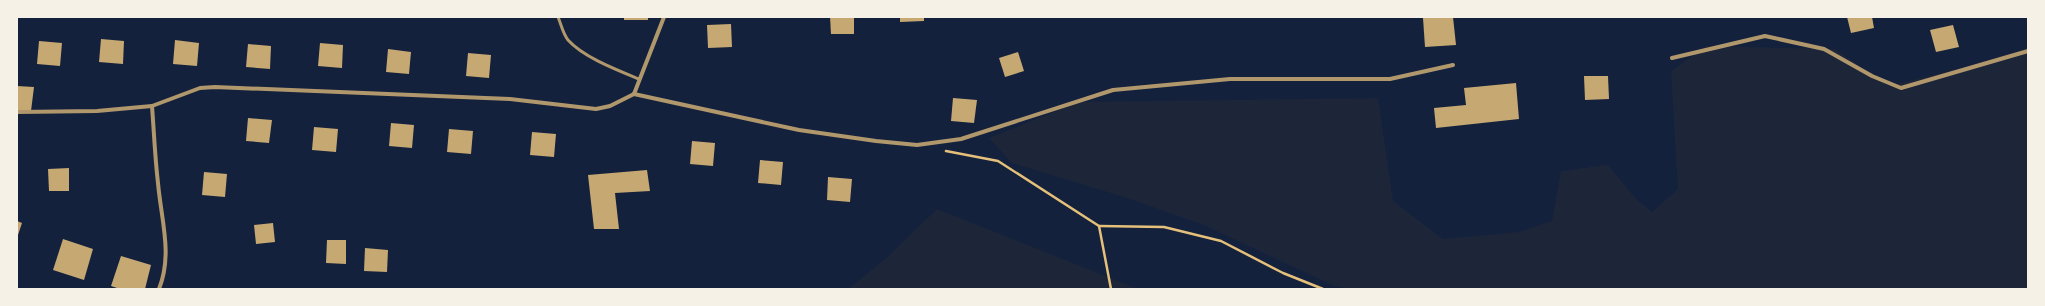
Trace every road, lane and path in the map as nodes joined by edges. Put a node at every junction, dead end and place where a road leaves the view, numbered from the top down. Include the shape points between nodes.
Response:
1 (558, 17) edge
2 (664, 17) edge
3 (2028, 51) edge
4 (1672, 58) dead end
5 (1453, 65) dead end
6 (639, 79) junction
7 (634, 94) junction
8 (152, 106) junction
9 (17, 112) edge
10 (939, 149) dead end
11 (1099, 226) junction
12 (159, 289) edge
13 (1111, 289) edge
14 (1323, 289) edge

1 - 6 lane via 567,39 572,44 584,53
2 - 6 street
3 - 4 street via 1901,88 1872,76 1824,49 1765,36
5 - 7 street via 1390,79 1230,79 1113,90 961,139 917,145 799,130
6 - 7 street
7 - 8 street via 610,106 596,109 510,99 221,87 200,88
8 - 9 street via 97,111
8 - 12 street via 166,251 166,266
10 - 11 path via 998,161
11 - 13 path
11 - 14 path via 1164,227 1221,242 1283,273

